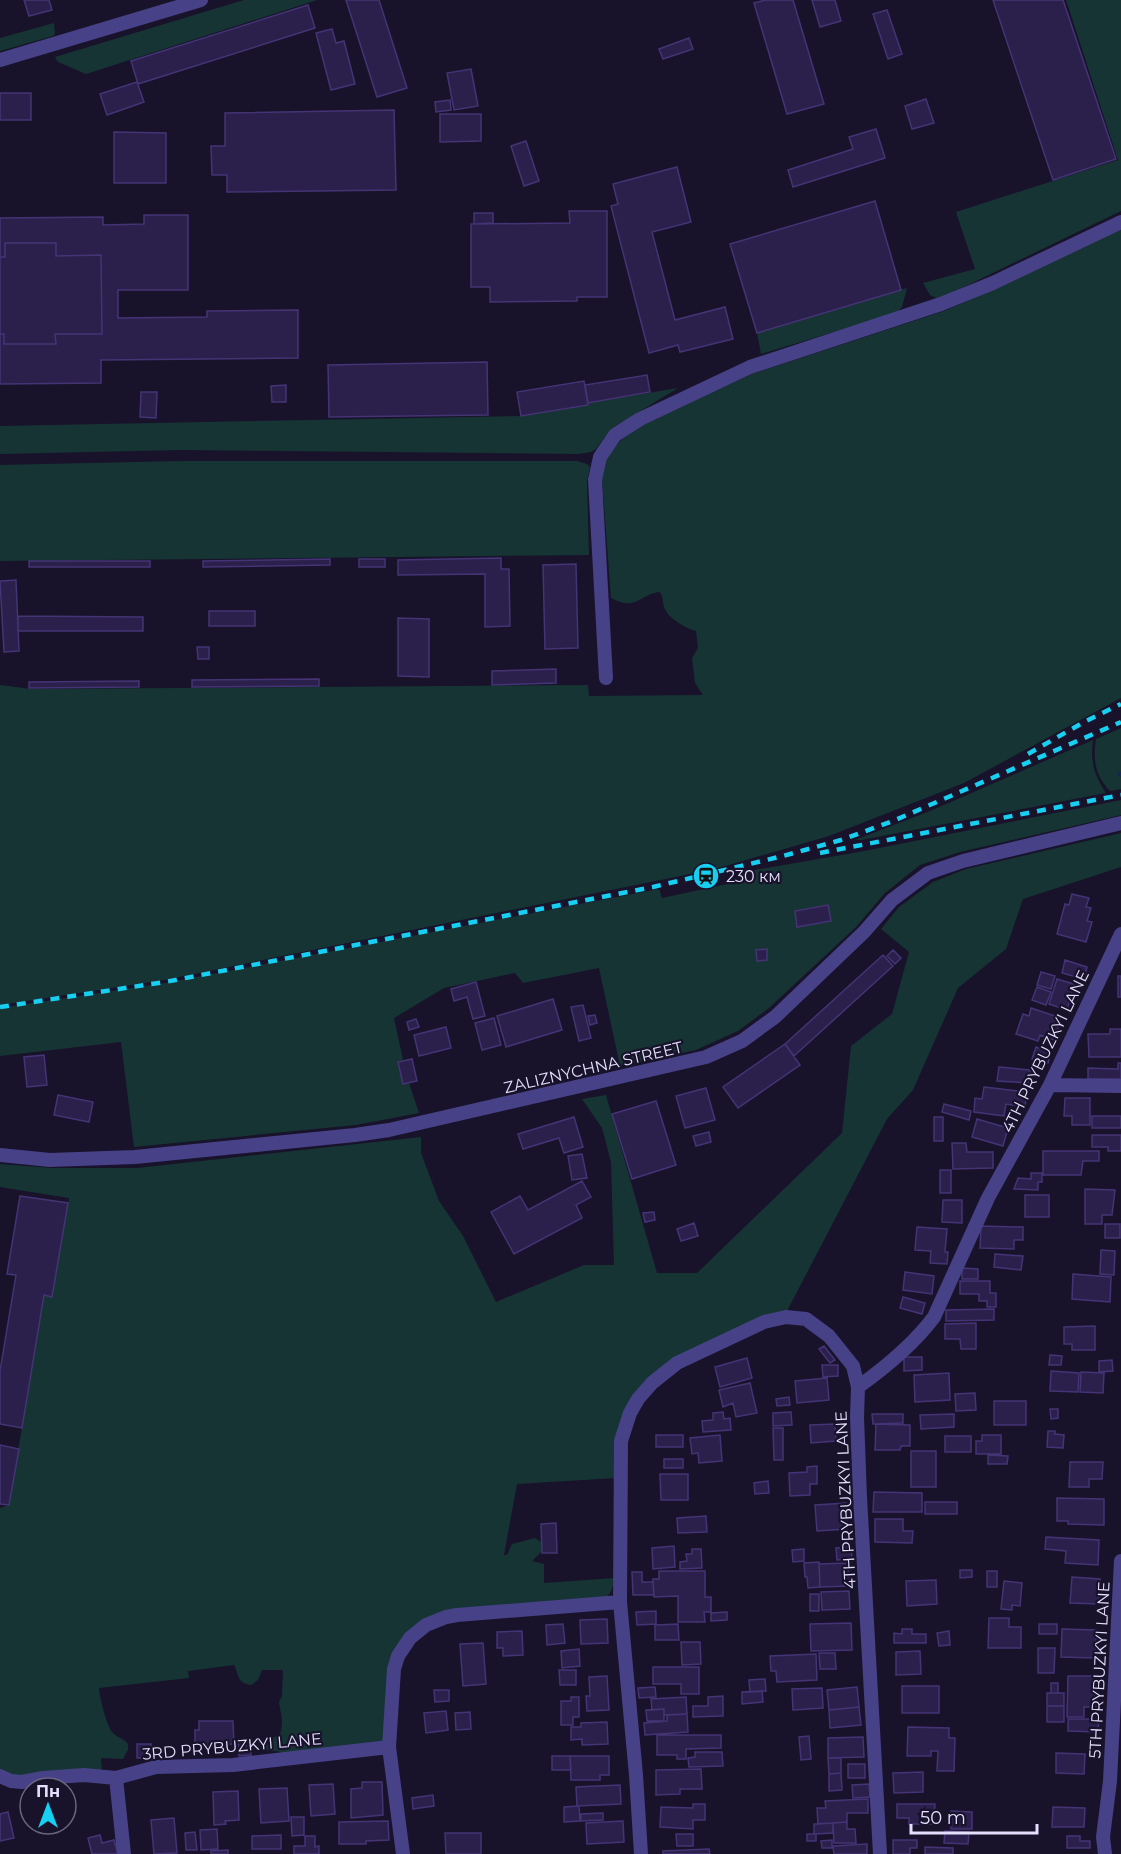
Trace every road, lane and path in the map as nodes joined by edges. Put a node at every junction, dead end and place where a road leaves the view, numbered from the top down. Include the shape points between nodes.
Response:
1 (201, 0) edge
2 (0, 60) edge
3 (1121, 222) edge
4 (606, 678) dead end
5 (1121, 823) edge
6 (1121, 934) edge
7 (1050, 1084) junction
8 (1121, 1086) edge
9 (0, 1155) edge
10 (858, 1387) junction
11 (1121, 1561) edge
12 (620, 1602) junction
13 (388, 1748) junction
14 (0, 1776) edge
15 (116, 1779) junction
16 (1116, 1782) edge
17 (124, 1854) edge
18 (403, 1854) edge
19 (641, 1854) edge
20 (880, 1854) edge
21 (1105, 1854) edge

1 - 2 street
3 - 4 street via 941,304 750,367 640,418 615,435 600,457 595,480
5 - 9 street, ZALIZNYCHNA STREET via 928,873 892,900 776,1017 742,1041 706,1057 355,1135 135,1157 50,1160
6 - 7 street, 4TH PRYBUZKYI LANE
7 - 8 street
7 - 10 street, 4TH PRYBUZKYI LANE via 988,1198 934,1317 891,1363
10 - 12 street via 853,1366 829,1336 797,1317 764,1322 677,1363 652,1383 630,1413 621,1442
10 - 20 street, 4TH PRYBUZKYI LANE via 860,1497
11 - 16 street, 5TH PRYBUZKYI LANE
12 - 13 street via 457,1615 426,1626 410,1638 396,1662
12 - 19 street
13 - 15 street, 3RD PRYBUZKYI LANE via 242,1764 156,1767
13 - 18 street
14 - 15 street, 3RD PRYBUZKYI LANE via 22,1782 84,1775
15 - 17 street
16 - 21 street, 5TH PRYBUZKYI LANE via 1103,1837

